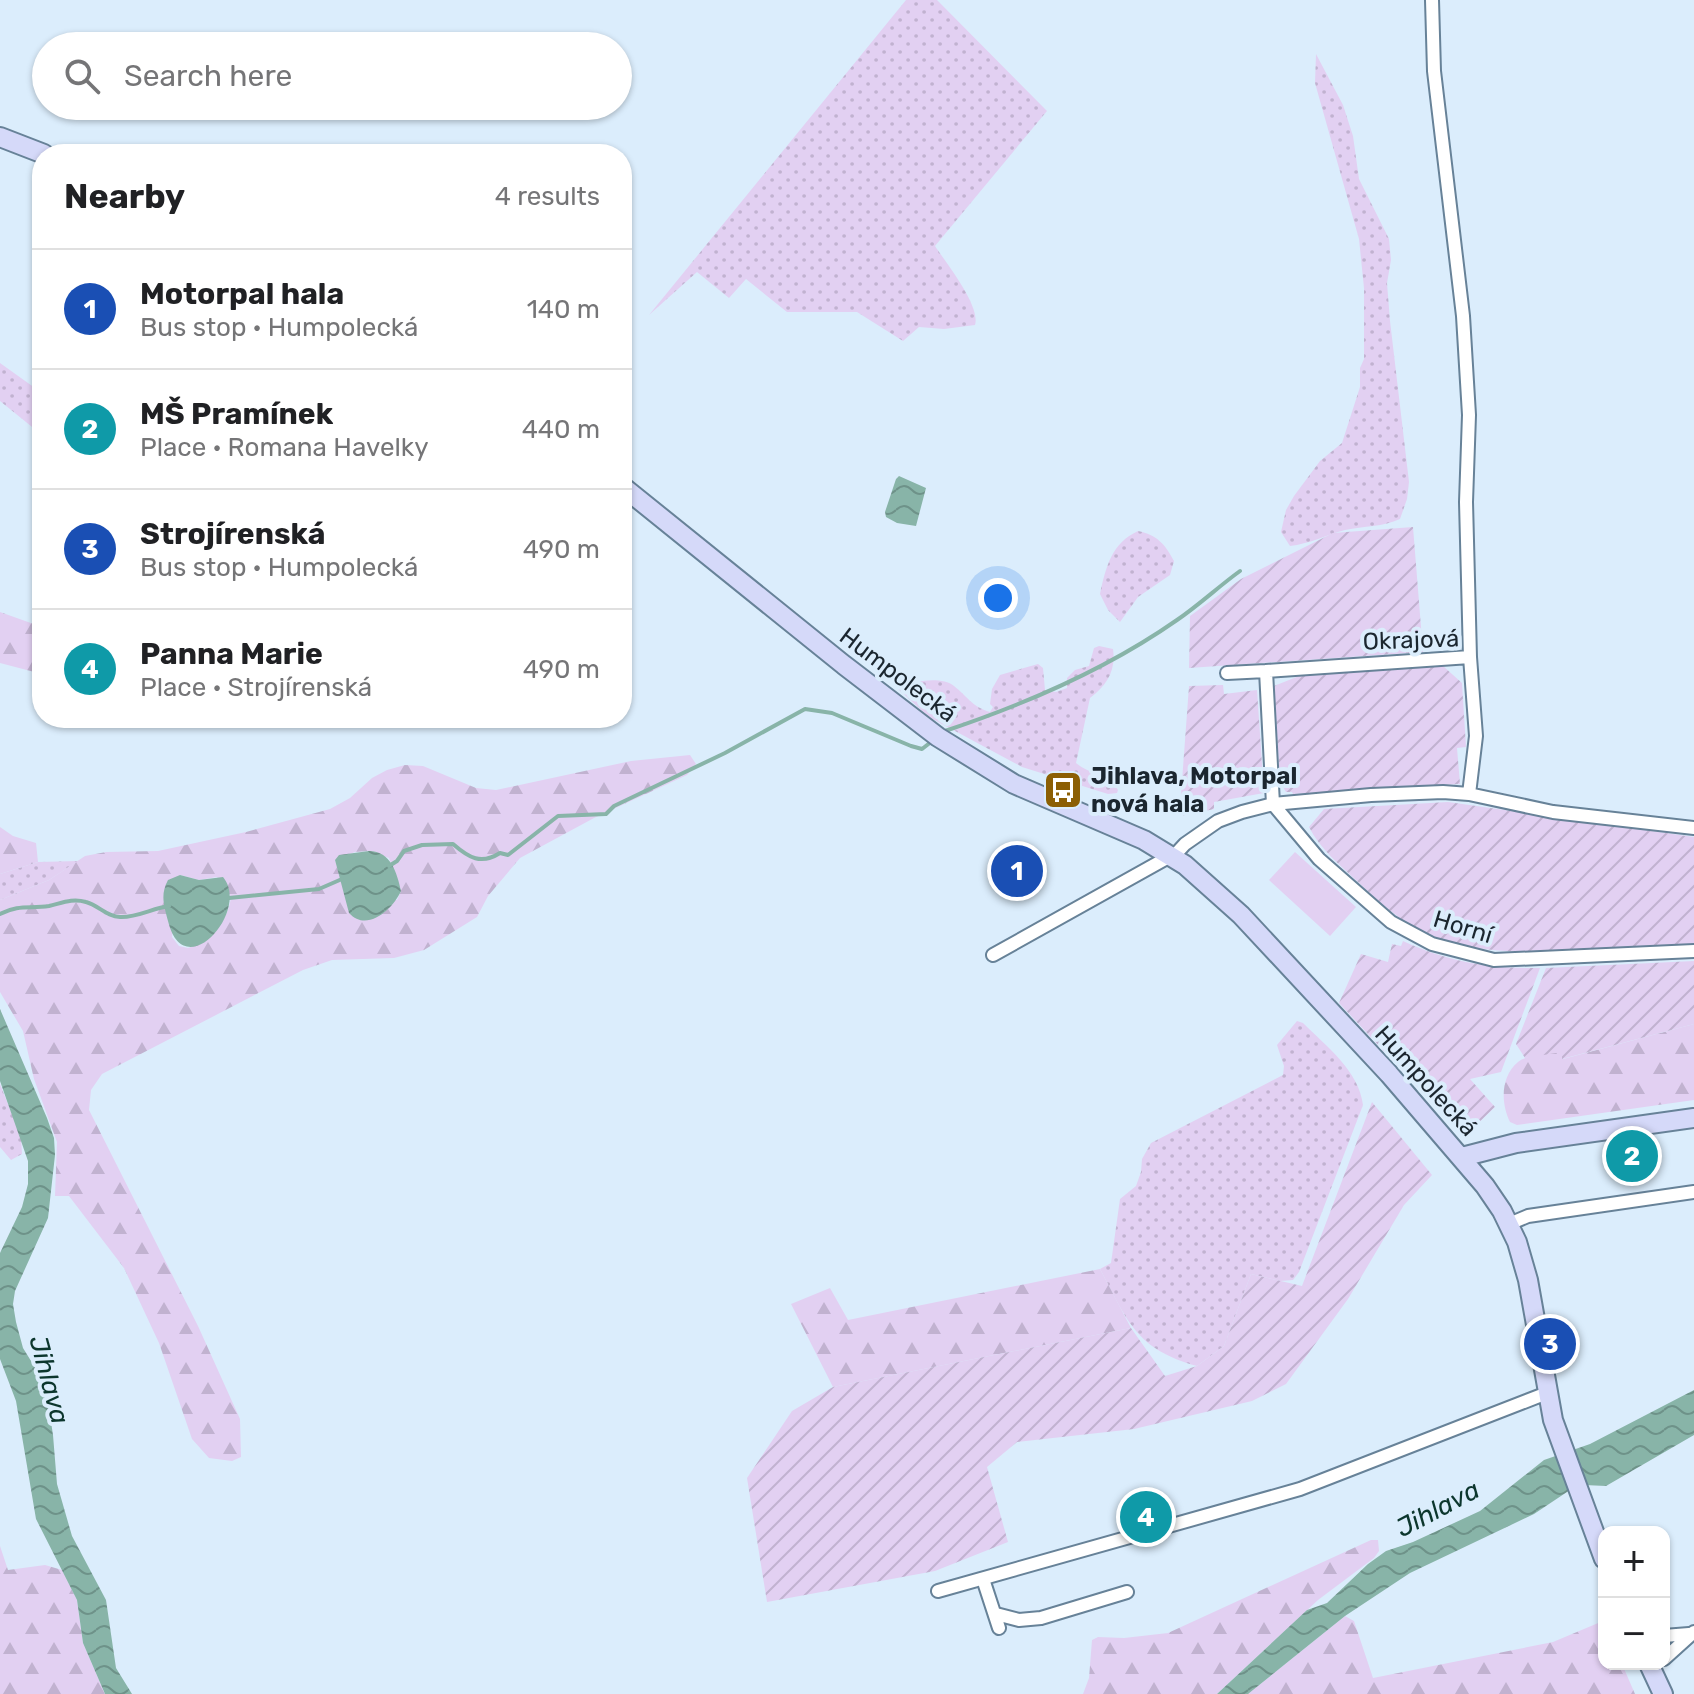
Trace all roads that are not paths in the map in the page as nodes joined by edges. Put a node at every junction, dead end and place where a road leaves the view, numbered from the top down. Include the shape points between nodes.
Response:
1 (1432, 0) edge
2 (0, 137) edge
3 (32, 149) edge
4 (632, 494) edge
5 (1470, 657) junction
6 (1266, 671) junction
7 (1227, 673) dead end
8 (1469, 794) junction
9 (1273, 804) junction
10 (1694, 828) edge
11 (1173, 857) junction
12 (1694, 951) edge
13 (993, 955) dead end
14 (1694, 1118) edge
15 (1462, 1157) junction
16 (1694, 1192) edge
17 (1509, 1224) junction
18 (1547, 1393) junction
19 (1598, 1543) edge
20 (983, 1579) junction
21 (938, 1591) dead end
22 (1127, 1592) dead end
23 (996, 1614) junction
24 (999, 1628) dead end
25 (1691, 1633) edge
26 (1670, 1635) edge
27 (1670, 1652) edge
28 (1657, 1670) edge
29 (1663, 1694) edge

1 - 5 street via 1434,71 1469,415
2 - 3 main road
4 - 11 main road, Humpolecká via 938,737 1014,784
5 - 6 street, Okrajová
5 - 8 street, Okrajová via 1476,736
6 - 7 street, Okrajová
6 - 9 street
8 - 9 street
8 - 10 street via 1553,812
9 - 11 street via 1218,821
9 - 12 street, Horní via 1331,870 1391,922 1432,944 1494,960
11 - 13 street
11 - 15 main road, Humpolecká via 1241,915
14 - 15 main road via 1516,1143
15 - 17 main road, Humpolecká
16 - 17 street via 1528,1216
17 - 18 main road, Humpolecká via 1528,1280
18 - 19 main road, Humpolecká via 1557,1435
18 - 20 street via 1300,1489
20 - 21 street
20 - 23 street
22 - 23 street via 1041,1618
23 - 24 street
25 - 26 street
25 - 27 street
28 - 29 main road

